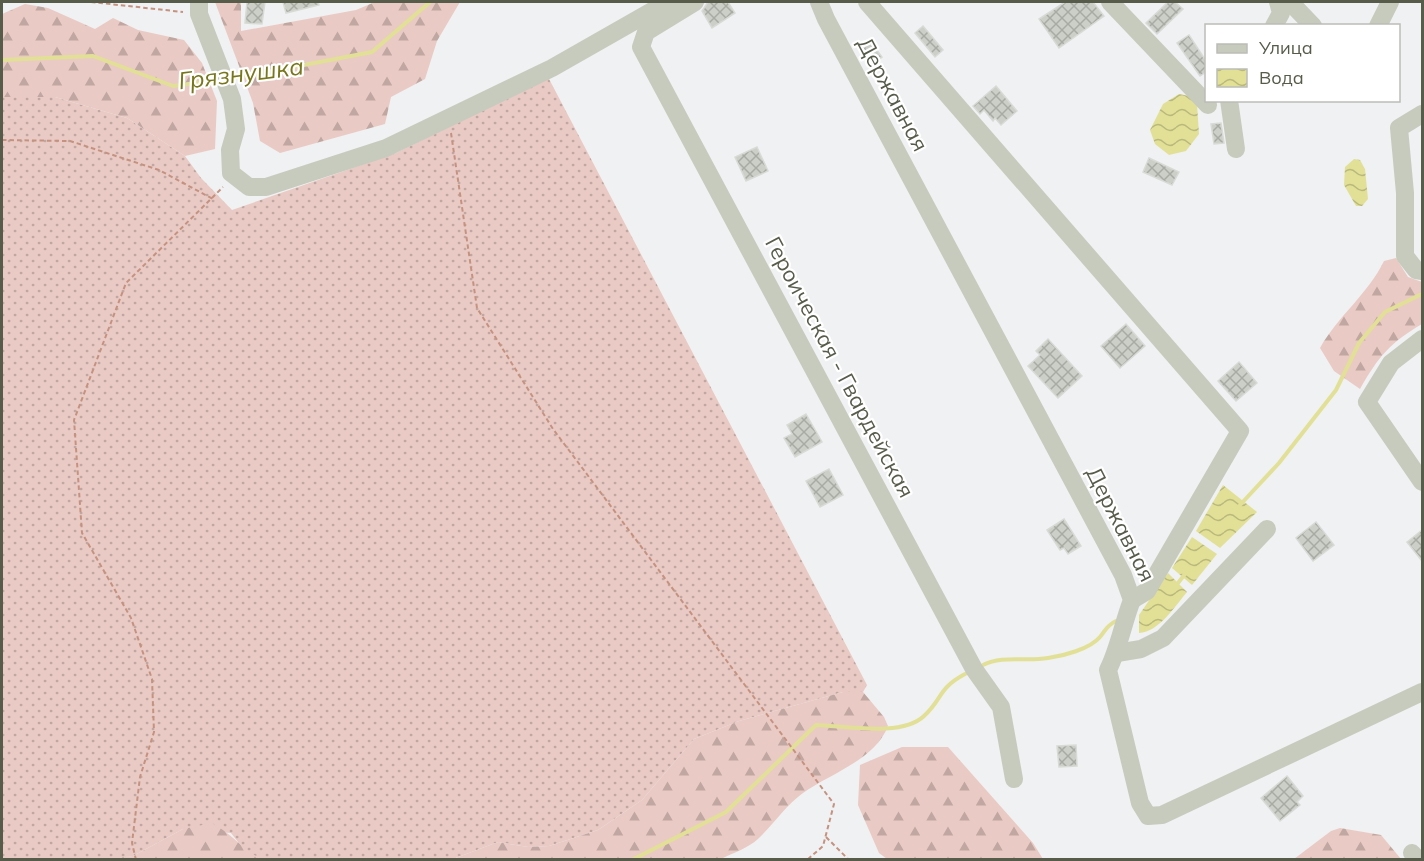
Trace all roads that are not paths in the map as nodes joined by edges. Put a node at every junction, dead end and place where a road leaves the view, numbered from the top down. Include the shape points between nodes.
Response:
1 (668, 2) edge
2 (695, 2) edge
3 (819, 2) edge
4 (867, 2) edge
5 (1110, 2) edge
6 (1278, 2) edge
7 (1290, 2) edge
8 (1390, 2) edge
9 (199, 8) edge
10 (1275, 24) edge
11 (1311, 24) edge
12 (1379, 24) edge
13 (1205, 102) edge
14 (1205, 102) edge
15 (1229, 102) edge
16 (1208, 105) dead end
17 (1422, 114) edge
18 (1236, 149) dead end
19 (1422, 271) edge
20 (1422, 339) edge
21 (1422, 482) edge
22 (1267, 530) dead end
23 (1132, 600) junction
24 (1117, 653) junction
25 (1422, 692) edge
26 (1014, 779) dead end

1 - 9 street via 552,68 386,148 266,187 249,188 231,173 230,150 236,129 232,99
2 - 26 street, Героическая - Гвардейская via 646,32 641,46 974,669 1001,707
3 - 23 street, Державная via 1123,575
4 - 23 street via 1240,431 1147,591
5 - 13 street
6 - 10 street via 1281,13
7 - 11 street
8 - 12 street
14 - 16 street
15 - 18 street
17 - 19 street via 1399,128 1405,256 1416,270
20 - 21 street via 1391,363 1367,402
22 - 24 street via 1163,638 1141,649
23 - 24 street, Державная
24 - 25 street, Державная via 1108,670 1140,803 1148,816 1162,814

